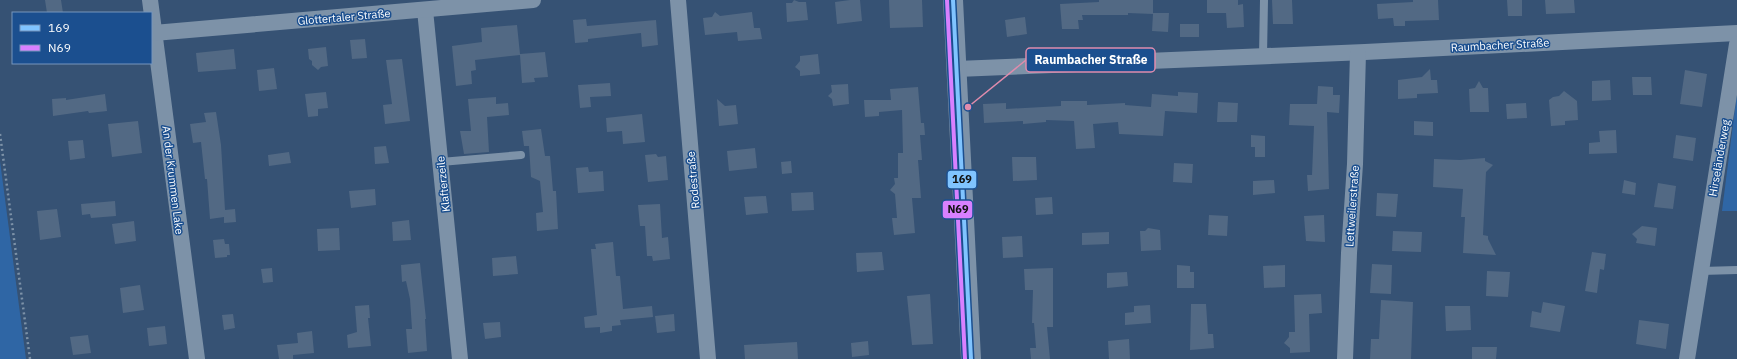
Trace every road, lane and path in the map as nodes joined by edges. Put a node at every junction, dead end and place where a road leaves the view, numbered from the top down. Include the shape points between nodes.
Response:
1 (150, 0) edge
2 (533, 0) edge
3 (678, 0) edge
4 (953, 0) edge
5 (1264, 0) edge
6 (425, 10) junction
7 (151, 12) edge
8 (152, 16) edge
9 (154, 33) junction
10 (1737, 33) edge
11 (1737, 44) edge
12 (1358, 53) junction
13 (1263, 56) junction
14 (957, 69) junction
15 (0, 134) edge
16 (521, 155) dead end
17 (441, 162) junction
18 (1737, 270) edge
19 (1701, 271) junction
20 (30, 359) edge
21 (196, 359) edge
22 (460, 359) edge
23 (708, 359) edge
24 (971, 359) edge
25 (1345, 359) edge
26 (1687, 359) edge

1 - 7 street, An der Krummen Lake
2 - 6 street, Glottertaler Straße
3 - 23 street, Rodestraße
4 - 14 street
5 - 13 lane
6 - 9 street, Glottertaler Straße
6 - 17 street, Klafterzeile
8 - 9 street, An der Krummen Lake
9 - 21 street, An der Krummen Lake
10 - 12 street, Raumbacher Straße
11 - 19 street, Hirseländerweg
12 - 13 street, Raumbacher Straße
12 - 25 street, Lettweilerstraße
13 - 14 street, Raumbacher Straße
14 - 24 street
15 - 20 path
16 - 17 lane
17 - 22 street, Klafterzeile
18 - 19 lane
19 - 26 street, Hirseländerweg

